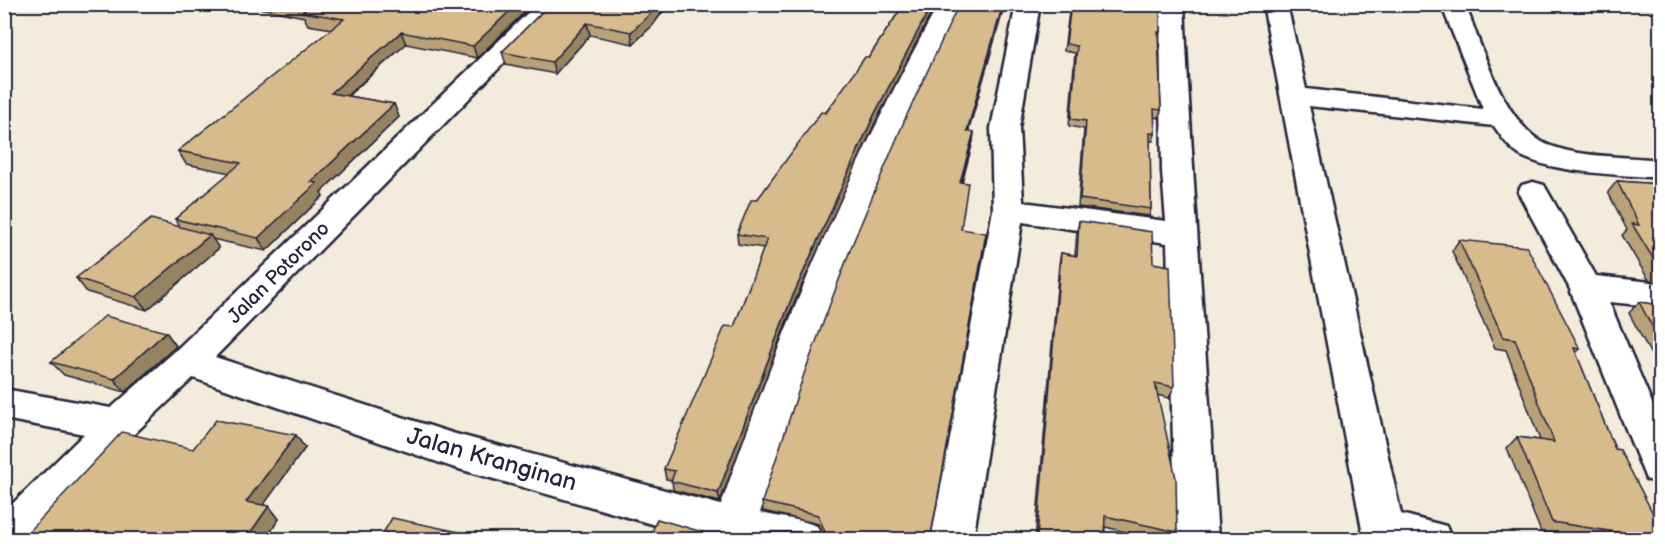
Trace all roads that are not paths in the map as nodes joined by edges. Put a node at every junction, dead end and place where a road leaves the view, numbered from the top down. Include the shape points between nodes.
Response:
1 (551, 4) edge
2 (951, 4) edge
3 (1028, 4) edge
4 (1172, 4) edge
5 (1275, 4) edge
6 (1453, 4) edge
7 (1293, 96) junction
8 (1502, 119) junction
9 (1660, 169) edge
10 (1533, 192) dead end
11 (1008, 210) junction
12 (1183, 234) junction
13 (1586, 287) junction
14 (1660, 295) edge
15 (187, 362) junction
16 (4, 404) edge
17 (118, 424) junction
18 (1660, 467) edge
19 (732, 534) edge
20 (1384, 534) edge
21 (5, 540) edge
22 (802, 540) edge
23 (952, 540) edge
24 (1197, 540) edge
25 (1431, 540) edge

1 - 15 street, Jalan Potorono
2 - 19 street via 893,113 853,202 784,379
3 - 11 street via 1005,128
4 - 12 street via 1177,172
5 - 7 street
6 - 8 street
7 - 8 street
7 - 20 street
8 - 9 street via 1515,138 1549,156
10 - 13 street
11 - 12 street
11 - 23 street
12 - 24 street
13 - 14 street
13 - 18 street
15 - 17 street, Jalan Potorono
15 - 19 street, Jalan Kranginan via 452,450
16 - 17 street
17 - 21 street, Jalan Potorono
19 - 22 street, Jalan Kranginan
20 - 25 street

